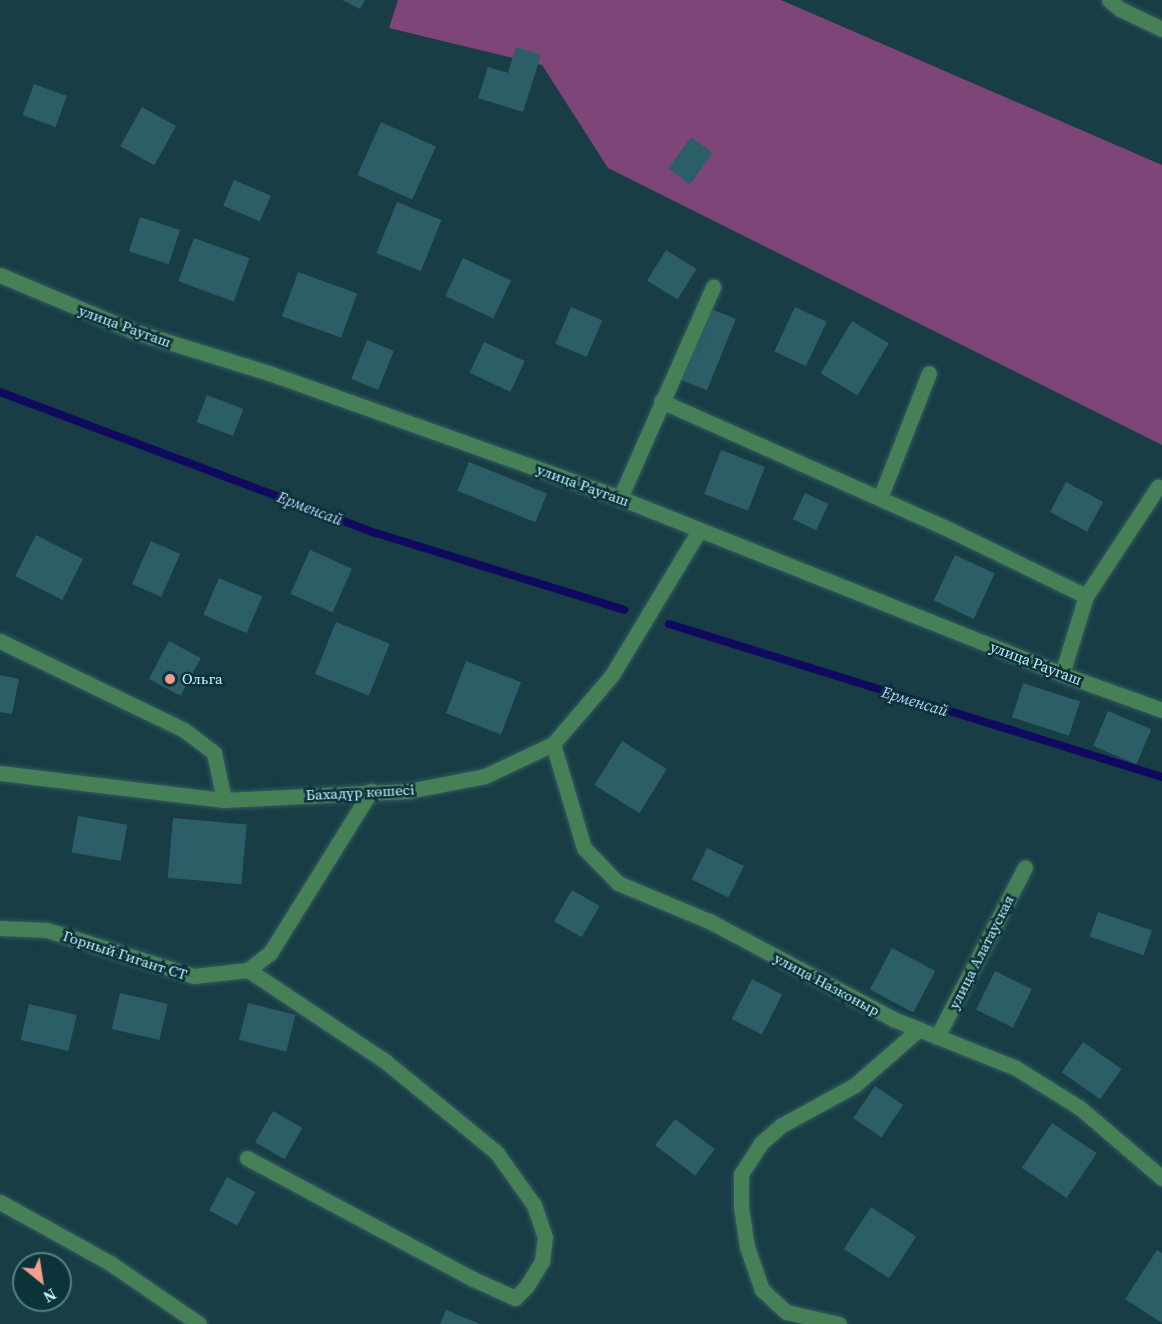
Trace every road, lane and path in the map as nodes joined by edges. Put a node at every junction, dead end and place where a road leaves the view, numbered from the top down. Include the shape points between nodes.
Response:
1 (1109, 0) edge
2 (1162, 29) edge
3 (0, 275) edge
4 (713, 287) dead end
5 (929, 373) dead end
6 (661, 401) junction
7 (1158, 487) dead end
8 (620, 498) junction
9 (880, 498) junction
10 (699, 531) junction
11 (1086, 596) junction
12 (0, 642) edge
13 (1062, 674) junction
14 (1162, 710) edge
15 (553, 744) junction
16 (0, 773) edge
17 (371, 791) junction
18 (224, 800) junction
19 (1025, 867) dead end
20 (0, 928) edge
21 (248, 970) junction
22 (919, 1029) junction
23 (938, 1037) junction
24 (247, 1158) dead end
25 (1162, 1178) edge
26 (0, 1202) edge
27 (199, 1324) edge
28 (839, 1324) edge

1 - 2 street
3 - 8 street, улица Раугаш via 133,331 269,373
4 - 6 street
5 - 9 street
6 - 8 street
6 - 9 street
7 - 11 street
8 - 10 street, улица Раугаш
9 - 11 street
10 - 13 street, улица Раугаш
10 - 15 street, Бахадүр көшесі via 612,675
11 - 13 street
12 - 18 street via 184,730 214,753
13 - 14 street, улица Раугаш
15 - 17 street, Бахадүр көшесі via 485,776 408,791
15 - 22 street, улица Назконыр via 584,848 618,883 709,921
16 - 18 street, Бахадүр көшесі
17 - 18 street, Бахадүр көшесі
17 - 21 street via 270,953
19 - 23 street, улица Алатауская
20 - 21 street, Горный Гигант СТ via 47,930 194,976
21 - 24 street via 385,1061 496,1152 534,1204 545,1237 542,1261 515,1298 462,1274
22 - 23 street, улица Назконыр
22 - 28 street via 855,1085 782,1125 761,1143 741,1173 747,1247 762,1290 786,1312
23 - 25 street, улица Назконыр via 1016,1068 1080,1108
26 - 27 street via 110,1263

